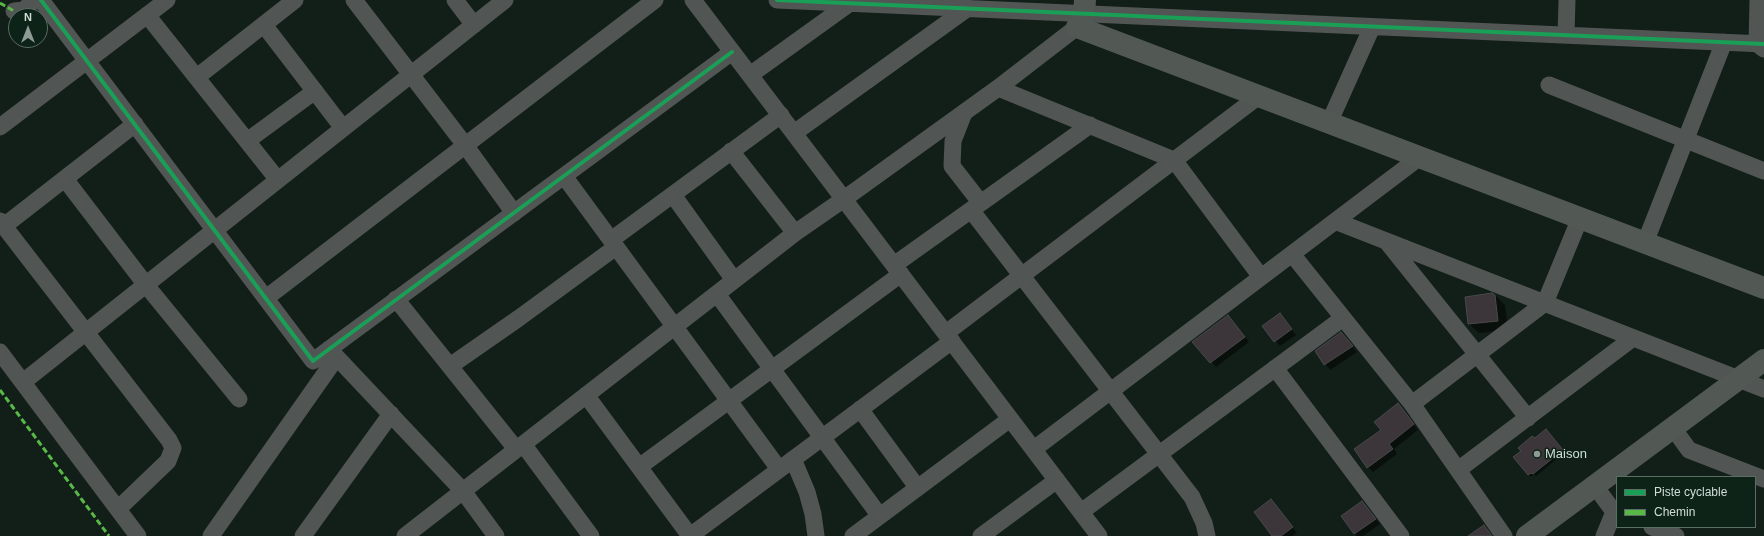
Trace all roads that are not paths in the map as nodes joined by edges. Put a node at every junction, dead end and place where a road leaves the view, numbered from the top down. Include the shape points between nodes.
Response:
1 (34, 0) edge
2 (41, 0) edge
3 (167, 0) edge
4 (295, 0) edge
5 (354, 0) edge
6 (455, 0) edge
7 (505, 0) edge
8 (655, 0) edge
9 (693, 0) edge
10 (777, 0) edge
11 (1567, 0) edge
12 (1758, 0) edge
13 (850, 3) junction
14 (900, 3) edge
15 (26, 8) edge
16 (968, 8) junction
17 (1082, 14) edge
18 (147, 15) junction
19 (264, 25) junction
20 (474, 25) junction
21 (1372, 27) junction
22 (1566, 35) junction
23 (1724, 42) junction
24 (1762, 46) edge
25 (732, 52) junction
26 (87, 60) junction
27 (410, 75) junction
28 (750, 75) junction
29 (197, 77) junction
30 (1549, 85) dead end
31 (998, 88) junction
32 (315, 91) junction
33 (1259, 96) junction
34 (964, 113) junction
35 (781, 115) junction
36 (1329, 123) junction
37 (135, 124) junction
38 (1090, 124) junction
39 (0, 127) edge
40 (344, 128) junction
41 (794, 133) junction
42 (1686, 140) junction
43 (247, 141) junction
44 (465, 146) junction
45 (731, 151) junction
46 (1420, 157) junction
47 (1174, 160) junction
48 (1764, 171) edge
49 (564, 176) junction
50 (65, 179) junction
51 (278, 180) junction
52 (673, 194) junction
53 (844, 200) junction
54 (975, 206) junction
55 (514, 213) junction
56 (1580, 218) junction
57 (1335, 221) junction
58 (2, 224) edge
59 (214, 230) junction
60 (795, 233) junction
61 (1387, 242) junction
62 (614, 243) junction
63 (1645, 243) junction
64 (1292, 254) junction
65 (897, 269) junction
66 (1021, 276) junction
67 (1261, 277) junction
68 (734, 280) junction
69 (146, 285) junction
70 (1764, 288) edge
71 (717, 294) junction
72 (266, 298) junction
73 (396, 300) junction
74 (1545, 303) junction
75 (1343, 318) junction
76 (674, 327) junction
77 (85, 333) junction
78 (949, 337) junction
79 (1633, 338) junction
80 (0, 352) edge
81 (332, 354) junction
82 (1478, 355) junction
83 (1764, 360) edge
84 (450, 366) junction
85 (1275, 368) junction
86 (772, 369) junction
87 (1738, 379) junction
88 (23, 382) junction
89 (1764, 389) edge
90 (1110, 391) junction
91 (586, 395) junction
92 (239, 399) dead end
93 (729, 401) junction
94 (1412, 404) junction
95 (860, 409) junction
96 (390, 414) junction
97 (1010, 418) junction
98 (1528, 418) junction
99 (1673, 428) junction
100 (822, 438) junction
101 (520, 447) junction
102 (1034, 449) junction
103 (1159, 454) junction
104 (793, 459) junction
105 (639, 467) junction
106 (779, 470) junction
107 (1458, 470) junction
108 (1754, 476) edge
109 (1057, 480) junction
110 (1595, 486) junction
111 (917, 487) junction
112 (463, 491) junction
113 (118, 509) junction
114 (1081, 512) junction
115 (1615, 513) edge
116 (879, 515) junction
117 (1654, 528) edge
118 (988, 534) edge
119 (1672, 535) edge
120 (138, 536) edge
121 (211, 536) edge
122 (303, 536) edge
123 (405, 536) edge
124 (496, 536) edge
125 (591, 536) edge
126 (690, 536) edge
127 (816, 536) edge
128 (853, 536) edge
129 (1099, 536) edge
130 (1207, 536) edge
131 (1401, 536) edge
132 (1504, 536) edge
133 (1527, 536) edge
134 (1604, 536) edge

1 - 15 street
2 - 26 street
3 - 18 street
4 - 19 street
5 - 27 street
6 - 20 street
7 - 20 street
8 - 44 street
9 - 25 street
10 - 13 street
11 - 22 street
12 - 24 street
13 - 14 street
13 - 28 street
14 - 16 street
16 - 17 street
16 - 41 street
17 - 21 street
17 - 31 street
17 - 33 street
18 - 26 street
18 - 29 street
19 - 29 street
19 - 32 street
20 - 27 street
21 - 22 street
21 - 36 street
22 - 23 street
23 - 24 street
23 - 42 street
25 - 28 street
25 - 49 street
26 - 37 street
26 - 39 street
27 - 40 street
27 - 44 street
28 - 35 street
29 - 43 street
30 - 42 street
31 - 34 street
31 - 38 street
32 - 40 street
32 - 43 street
33 - 36 street
33 - 47 street
34 - 53 street
34 - 54 street via 953,141 952,166
35 - 41 street
35 - 45 street
36 - 46 street
37 - 50 street
37 - 59 street
38 - 47 street
38 - 54 street
40 - 51 street
41 - 53 street
42 - 48 street
42 - 63 street
43 - 51 street
44 - 55 street
44 - 72 street
45 - 52 street
45 - 60 street
46 - 56 street
46 - 57 street
47 - 66 street
47 - 67 street
49 - 55 street
49 - 62 street
50 - 58 street
50 - 69 street
51 - 59 street
52 - 62 street
52 - 68 street
53 - 60 street
53 - 65 street
54 - 65 street
54 - 66 street
55 - 73 street
56 - 63 street
56 - 74 street
57 - 61 street
57 - 64 street
58 - 77 street
59 - 69 street
59 - 72 street
60 - 68 street
61 - 74 street
61 - 82 street
62 - 76 street
62 - 84 street via 520,318
63 - 70 street
64 - 67 street
64 - 75 street
65 - 78 street
65 - 86 street
66 - 78 street
66 - 90 street
67 - 90 street
68 - 71 street
69 - 77 street
69 - 92 street
71 - 76 street
71 - 86 street
72 - 81 street via 313,361
73 - 81 street
73 - 84 street
74 - 79 street
74 - 82 street
75 - 85 street
75 - 94 street
76 - 91 street
76 - 93 street
77 - 88 street
77 - 113 street via 173,448 168,461
78 - 95 street
78 - 97 street
79 - 87 street
79 - 98 street
80 - 88 street
81 - 96 street
81 - 121 street
82 - 94 street
82 - 98 street
83 - 87 street
84 - 101 street
85 - 103 street
85 - 131 street
86 - 93 street
86 - 100 street
87 - 89 street
87 - 99 street
88 - 113 street
90 - 102 street
90 - 103 street
91 - 101 street
91 - 105 street
93 - 105 street
93 - 106 street
94 - 107 street
95 - 100 street
95 - 111 street
96 - 112 street
96 - 122 street
97 - 102 street
97 - 111 street
98 - 107 street
99 - 108 street via 1689,450
99 - 110 street
100 - 104 street
100 - 116 street
101 - 112 street
101 - 125 street
102 - 109 street
103 - 114 street
103 - 130 street via 1192,497
104 - 106 street
104 - 127 street via 807,492
105 - 126 street
106 - 126 street
107 - 132 street
109 - 114 street
109 - 118 street
110 - 115 street
110 - 133 street
111 - 116 street
112 - 123 street
112 - 124 street
113 - 120 street
114 - 129 street
115 - 134 street
116 - 128 street
117 - 119 street

